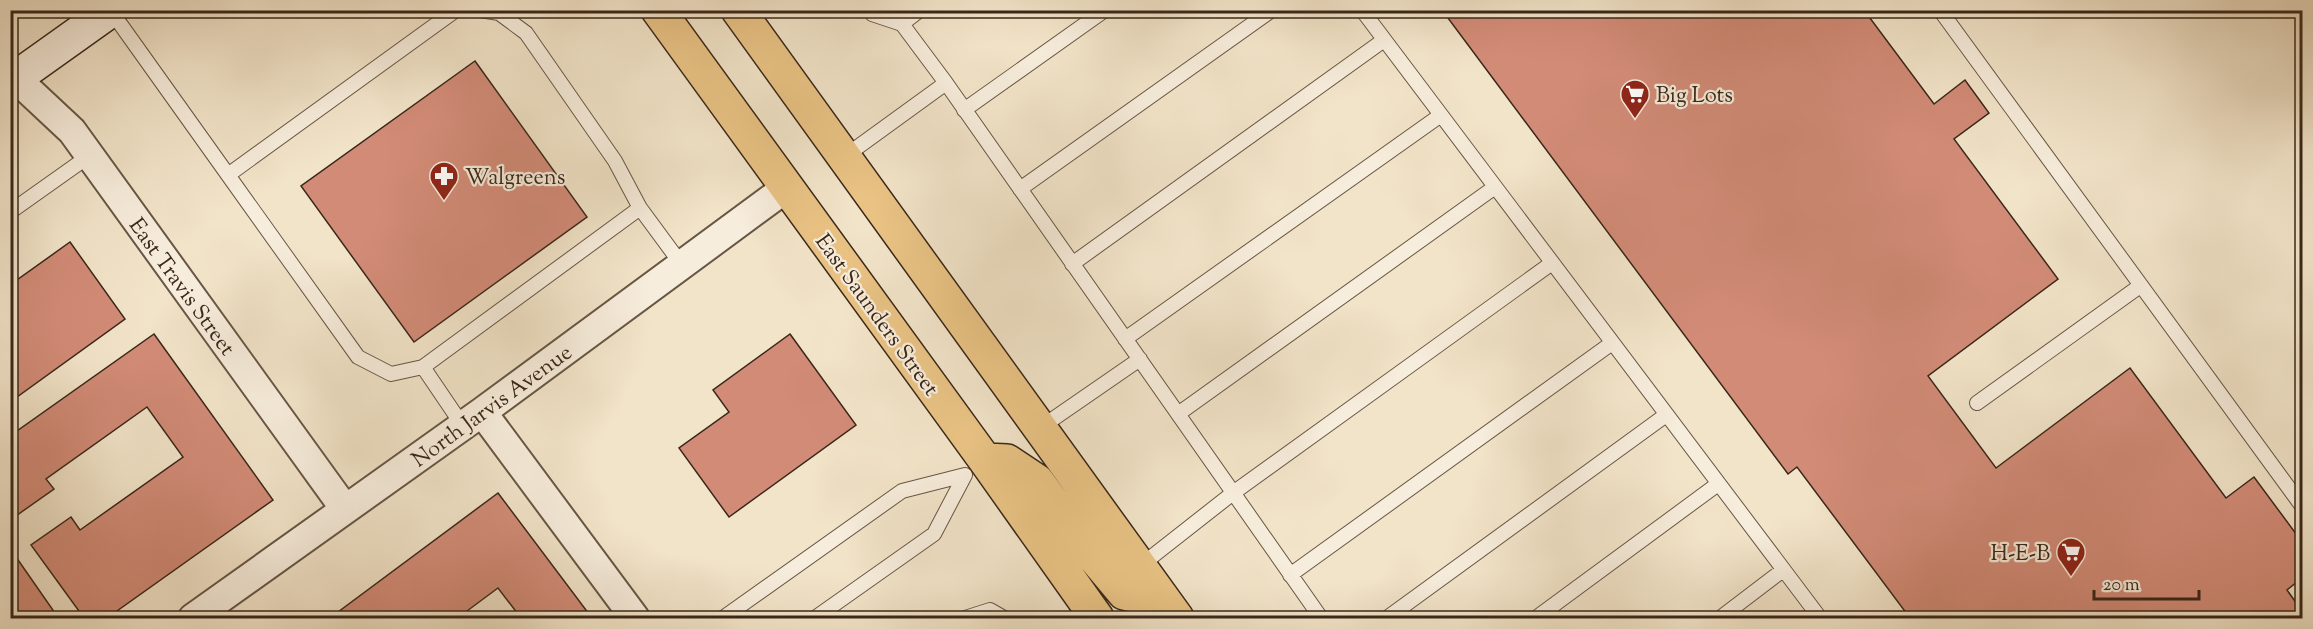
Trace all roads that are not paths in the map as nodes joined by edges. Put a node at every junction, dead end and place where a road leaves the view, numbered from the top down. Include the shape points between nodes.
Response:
1 (377, 10) edge
2 (384, 10) edge
3 (456, 10) edge
4 (480, 10) edge
5 (658, 10) edge
6 (738, 10) edge
7 (870, 10) edge
8 (920, 10) edge
9 (1105, 10) edge
10 (1272, 10) edge
11 (1362, 10) edge
12 (1940, 10) edge
13 (111, 11) edge
14 (902, 24) junction
15 (1384, 40) junction
16 (12, 78) edge
17 (946, 84) junction
18 (964, 110) junction
19 (1441, 115) junction
20 (89, 156) junction
21 (844, 157) junction
22 (228, 175) junction
23 (1495, 187) junction
24 (786, 188) junction
25 (1020, 189) junction
26 (640, 208) junction
27 (10, 212) edge
28 (1552, 263) junction
29 (1072, 264) junction
30 (682, 265) junction
31 (2140, 286) junction
32 (1125, 339) junction
33 (1612, 343) junction
34 (1140, 359) junction
35 (423, 368) junction
36 (1977, 403) dead end
37 (1178, 414) junction
38 (1666, 415) junction
39 (473, 419) junction
40 (1040, 428) junction
41 (975, 468) junction
42 (1718, 484) junction
43 (1233, 493) junction
44 (2302, 506) edge
45 (345, 509) junction
46 (1140, 566) junction
47 (1783, 570) junction
48 (1290, 575) junction
49 (1172, 611) edge
50 (193, 618) edge
51 (634, 618) edge
52 (723, 618) edge
53 (815, 618) edge
54 (965, 618) edge
55 (1004, 618) edge
56 (1097, 618) edge
57 (1321, 618) edge
58 (1388, 618) edge
59 (1536, 618) edge
60 (1719, 618) edge
61 (1820, 618) edge

1 - 2 lane
3 - 22 lane
4 - 26 lane via 499,13 526,33 615,161
5 - 24 main road, East Saunders Street
6 - 21 main road
7 - 14 lane
8 - 14 lane
9 - 18 lane
10 - 25 lane
11 - 15 lane
12 - 31 lane
13 - 16 main road
13 - 22 lane
14 - 17 lane
15 - 19 lane
15 - 29 lane
16 - 20 street, East Travis Street via 72,131
17 - 18 lane
17 - 21 lane
18 - 25 lane
19 - 23 lane
19 - 32 lane
20 - 27 lane
20 - 45 street, East Travis Street
21 - 40 main road
22 - 35 lane via 358,357 391,374
23 - 28 lane
23 - 37 lane
24 - 30 street, North Jarvis Avenue
24 - 41 main road, East Saunders Street
25 - 29 lane
26 - 30 lane
26 - 35 lane
28 - 33 lane
28 - 43 lane
29 - 32 lane
30 - 39 street, North Jarvis Avenue
31 - 36 lane
31 - 44 lane
32 - 34 lane
33 - 38 lane
33 - 48 lane
34 - 37 lane
34 - 40 lane
35 - 39 lane
37 - 43 lane
38 - 42 lane
38 - 58 lane
39 - 45 street, North Jarvis Avenue
39 - 51 street
40 - 46 main road
41 - 49 main road via 1007,461 1037,481 1125,592
41 - 52 lane via 902,491
41 - 53 lane via 934,534
41 - 56 main road, East Saunders Street
42 - 47 lane
42 - 59 lane
43 - 46 lane
43 - 48 lane
45 - 50 street, North Jarvis Avenue
46 - 49 main road
47 - 60 lane
47 - 61 lane
48 - 57 lane
54 - 55 lane via 990,610

